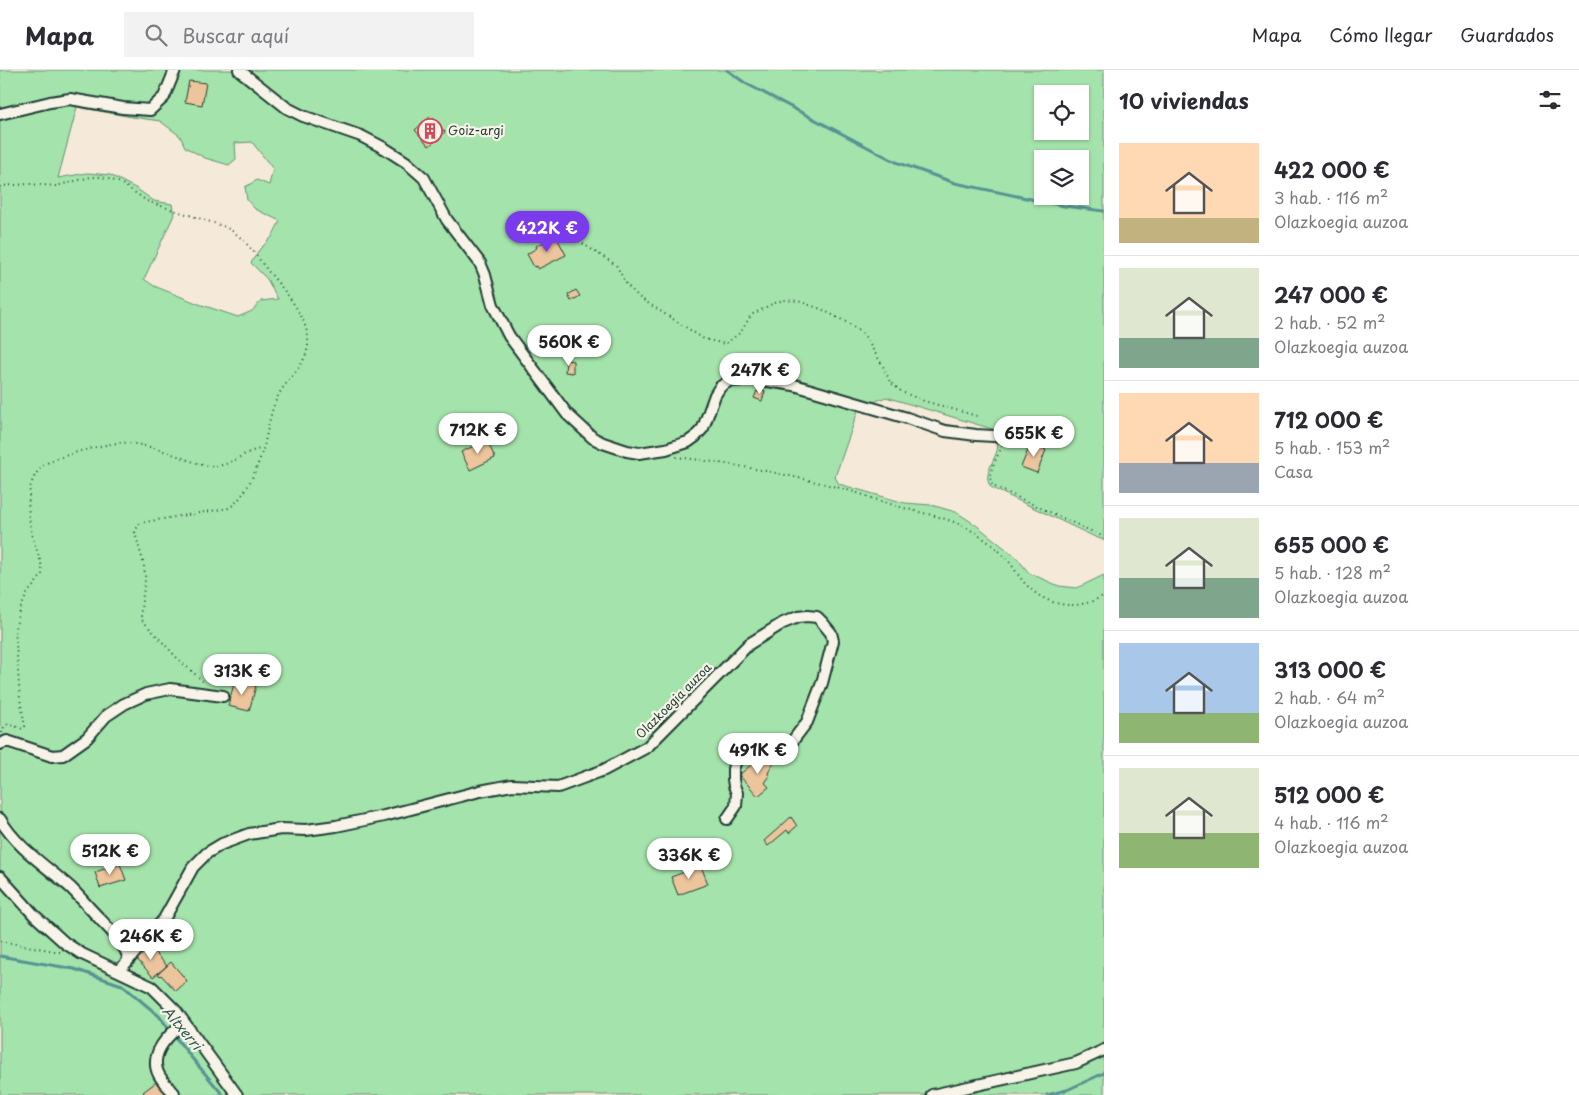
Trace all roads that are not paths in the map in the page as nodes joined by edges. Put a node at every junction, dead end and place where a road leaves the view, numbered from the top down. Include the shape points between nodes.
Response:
1 (175, 70) edge
2 (239, 70) edge
3 (0, 114) edge
4 (1030, 438) dead end
5 (223, 696) dead end
6 (0, 744) edge
7 (0, 819) edge
8 (727, 819) dead end
9 (0, 877) edge
10 (129, 958) junction
11 (119, 971) junction
12 (181, 1025) junction
13 (1104, 1050) edge
14 (174, 1093) dead end
15 (238, 1095) edge
16 (932, 1095) edge

1 - 3 street via 164,97 150,110 70,99
2 - 4 street via 288,108 376,144 406,162 424,178 447,220 480,263 493,305 509,336 567,414 598,441 639,453 688,442 702,428 720,387 729,381 754,379 794,385 945,431
5 - 6 street via 170,689 146,694 106,716 87,738 63,755 52,756 7,740
7 - 10 street via 23,849 71,889 115,934
8 - 10 street, Olazkoegia auzoa via 736,806 737,792 732,779 738,758 755,749 781,748 791,743 806,722 822,683 833,642 831,633 817,617 798,617 749,644 647,748 604,770 558,787 512,785 336,826 249,834 222,844 193,867 164,919
9 - 11 street via 65,943
10 - 11 street, Olazkoegia auzoa
11 - 12 street via 152,987 171,1005
12 - 14 street via 158,1051 156,1062 158,1073
12 - 15 street
13 - 16 street via 1076,1064

